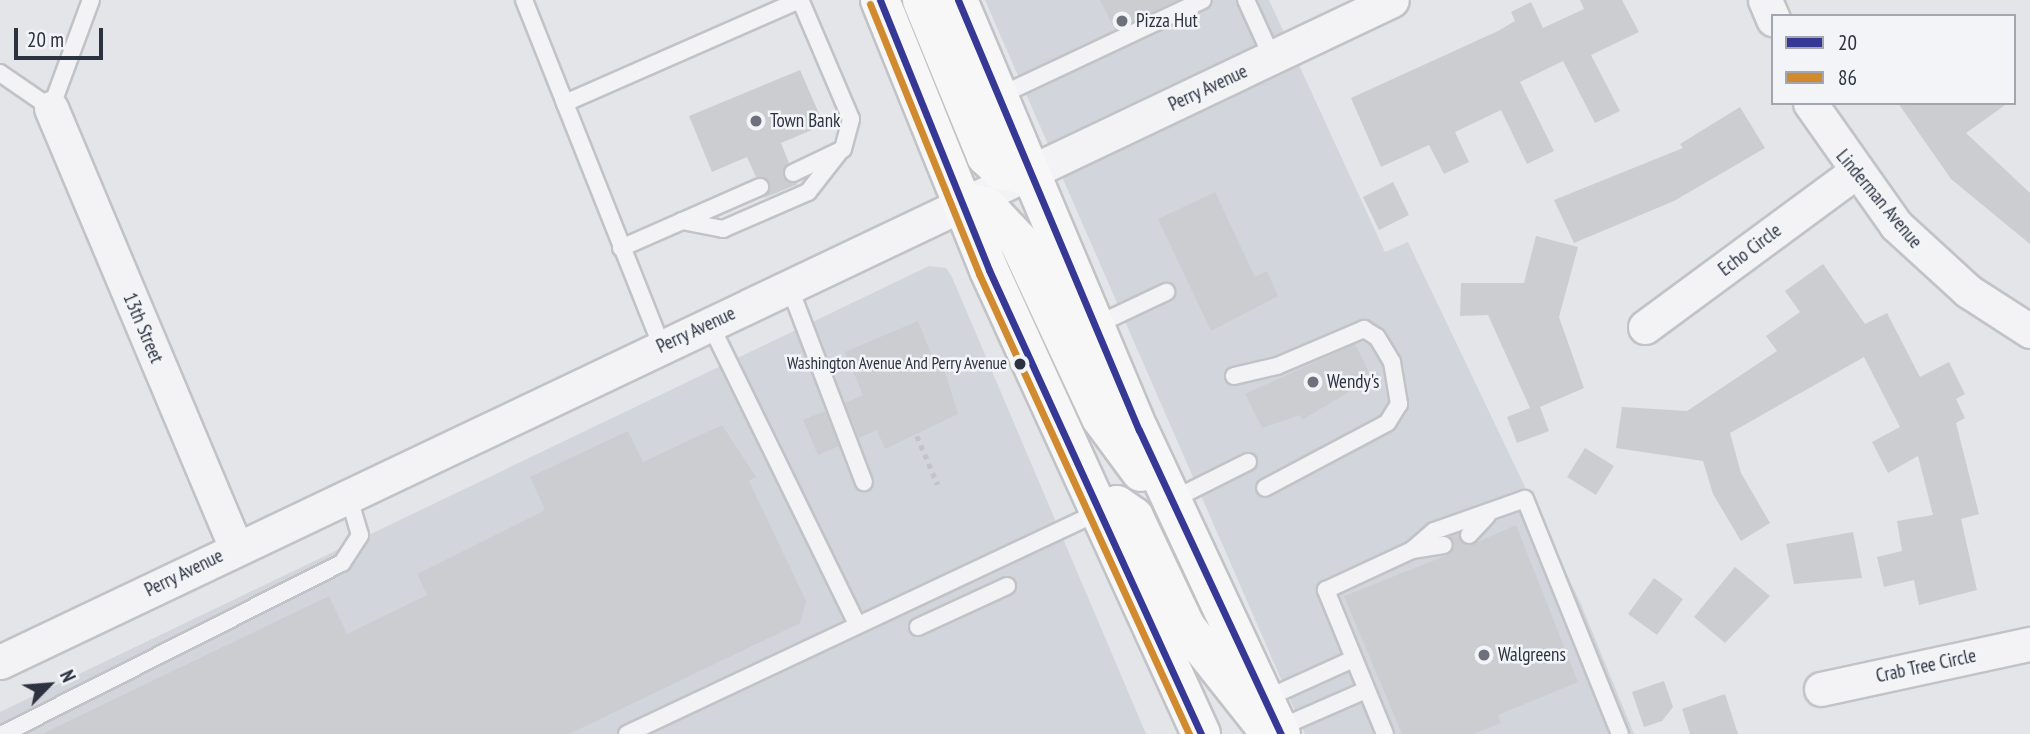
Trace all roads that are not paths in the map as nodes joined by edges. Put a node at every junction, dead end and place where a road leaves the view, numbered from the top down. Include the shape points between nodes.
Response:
1 (91, 0) edge
2 (523, 0) edge
3 (880, 0) edge
4 (922, 0) edge
5 (1203, 0) edge
6 (1246, 0) edge
7 (1392, 0) edge
8 (801, 1) edge
9 (965, 3) edge
10 (1272, 57) junction
11 (0, 73) edge
12 (997, 97) junction
13 (565, 103) junction
14 (1811, 105) edge
15 (51, 108) junction
16 (843, 149) junction
17 (793, 173) dead end
18 (1854, 173) junction
19 (1026, 174) junction
20 (760, 187) dead end
21 (962, 202) junction
22 (682, 221) junction
23 (621, 248) junction
24 (789, 286) junction
25 (1166, 292) dead end
26 (710, 324) junction
27 (1094, 326) junction
28 (1645, 327) dead end
29 (2030, 331) edge
30 (662, 346) junction
31 (1234, 376) dead end
32 (1248, 463) dead end
33 (864, 482) dead end
34 (1265, 488) dead end
35 (348, 495) junction
36 (1170, 500) junction
37 (1099, 512) junction
38 (1487, 516) junction
39 (1469, 535) dead end
40 (1444, 545) dead end
41 (236, 548) junction
42 (1412, 550) junction
43 (1006, 586) dead end
44 (919, 594) junction
45 (857, 624) junction
46 (2030, 644) edge
47 (1353, 659) junction
48 (0, 662) edge
49 (1821, 689) dead end
50 (1366, 690) junction
51 (1274, 724) edge
52 (1196, 725) edge
53 (1617, 726) edge
54 (4, 734) edge
55 (627, 734) edge
56 (1385, 734) edge

1 - 15 lane
2 - 13 lane
3 - 21 main road
4 - 19 main road via 986,156 1001,170
5 - 12 lane
6 - 10 lane
7 - 10 street, Perry Avenue
8 - 13 lane
8 - 16 lane via 843,90 851,119
9 - 12 main road
10 - 19 street, Perry Avenue
11 - 15 lane
12 - 19 main road
13 - 23 lane
14 - 18 street, Linderman Avenue
15 - 41 street, 13th Street
16 - 17 lane
16 - 22 lane via 808,192 723,229
18 - 28 street, Echo Circle
18 - 29 street, Linderman Avenue via 1931,260
19 - 21 street, Perry Avenue
19 - 27 main road
20 - 22 lane
21 - 24 street, Perry Avenue
21 - 36 main road via 986,206 1018,240 1101,418 1128,460
21 - 37 main road
22 - 23 lane
23 - 30 lane
24 - 26 street, Perry Avenue
24 - 33 lane
25 - 27 lane
26 - 30 street, Perry Avenue
26 - 45 lane
27 - 36 main road
30 - 35 street, Perry Avenue
31 - 34 lane via 1263,372 1364,329 1377,337 1392,362 1399,404 1387,423
32 - 36 lane
35 - 41 street, Perry Avenue
35 - 54 lane via 360,535 342,563
36 - 51 main road
37 - 44 lane
37 - 51 main road via 1117,505 1134,517 1186,627
37 - 52 main road
38 - 39 lane
38 - 42 lane via 1434,531
38 - 53 lane via 1525,499
40 - 42 lane
41 - 48 street, Perry Avenue
42 - 47 lane via 1326,590
43 - 44 lane via 925,624
44 - 45 lane
45 - 55 lane
46 - 49 street, Crab Tree Circle
47 - 50 lane
47 - 51 lane
50 - 51 lane
50 - 56 lane

